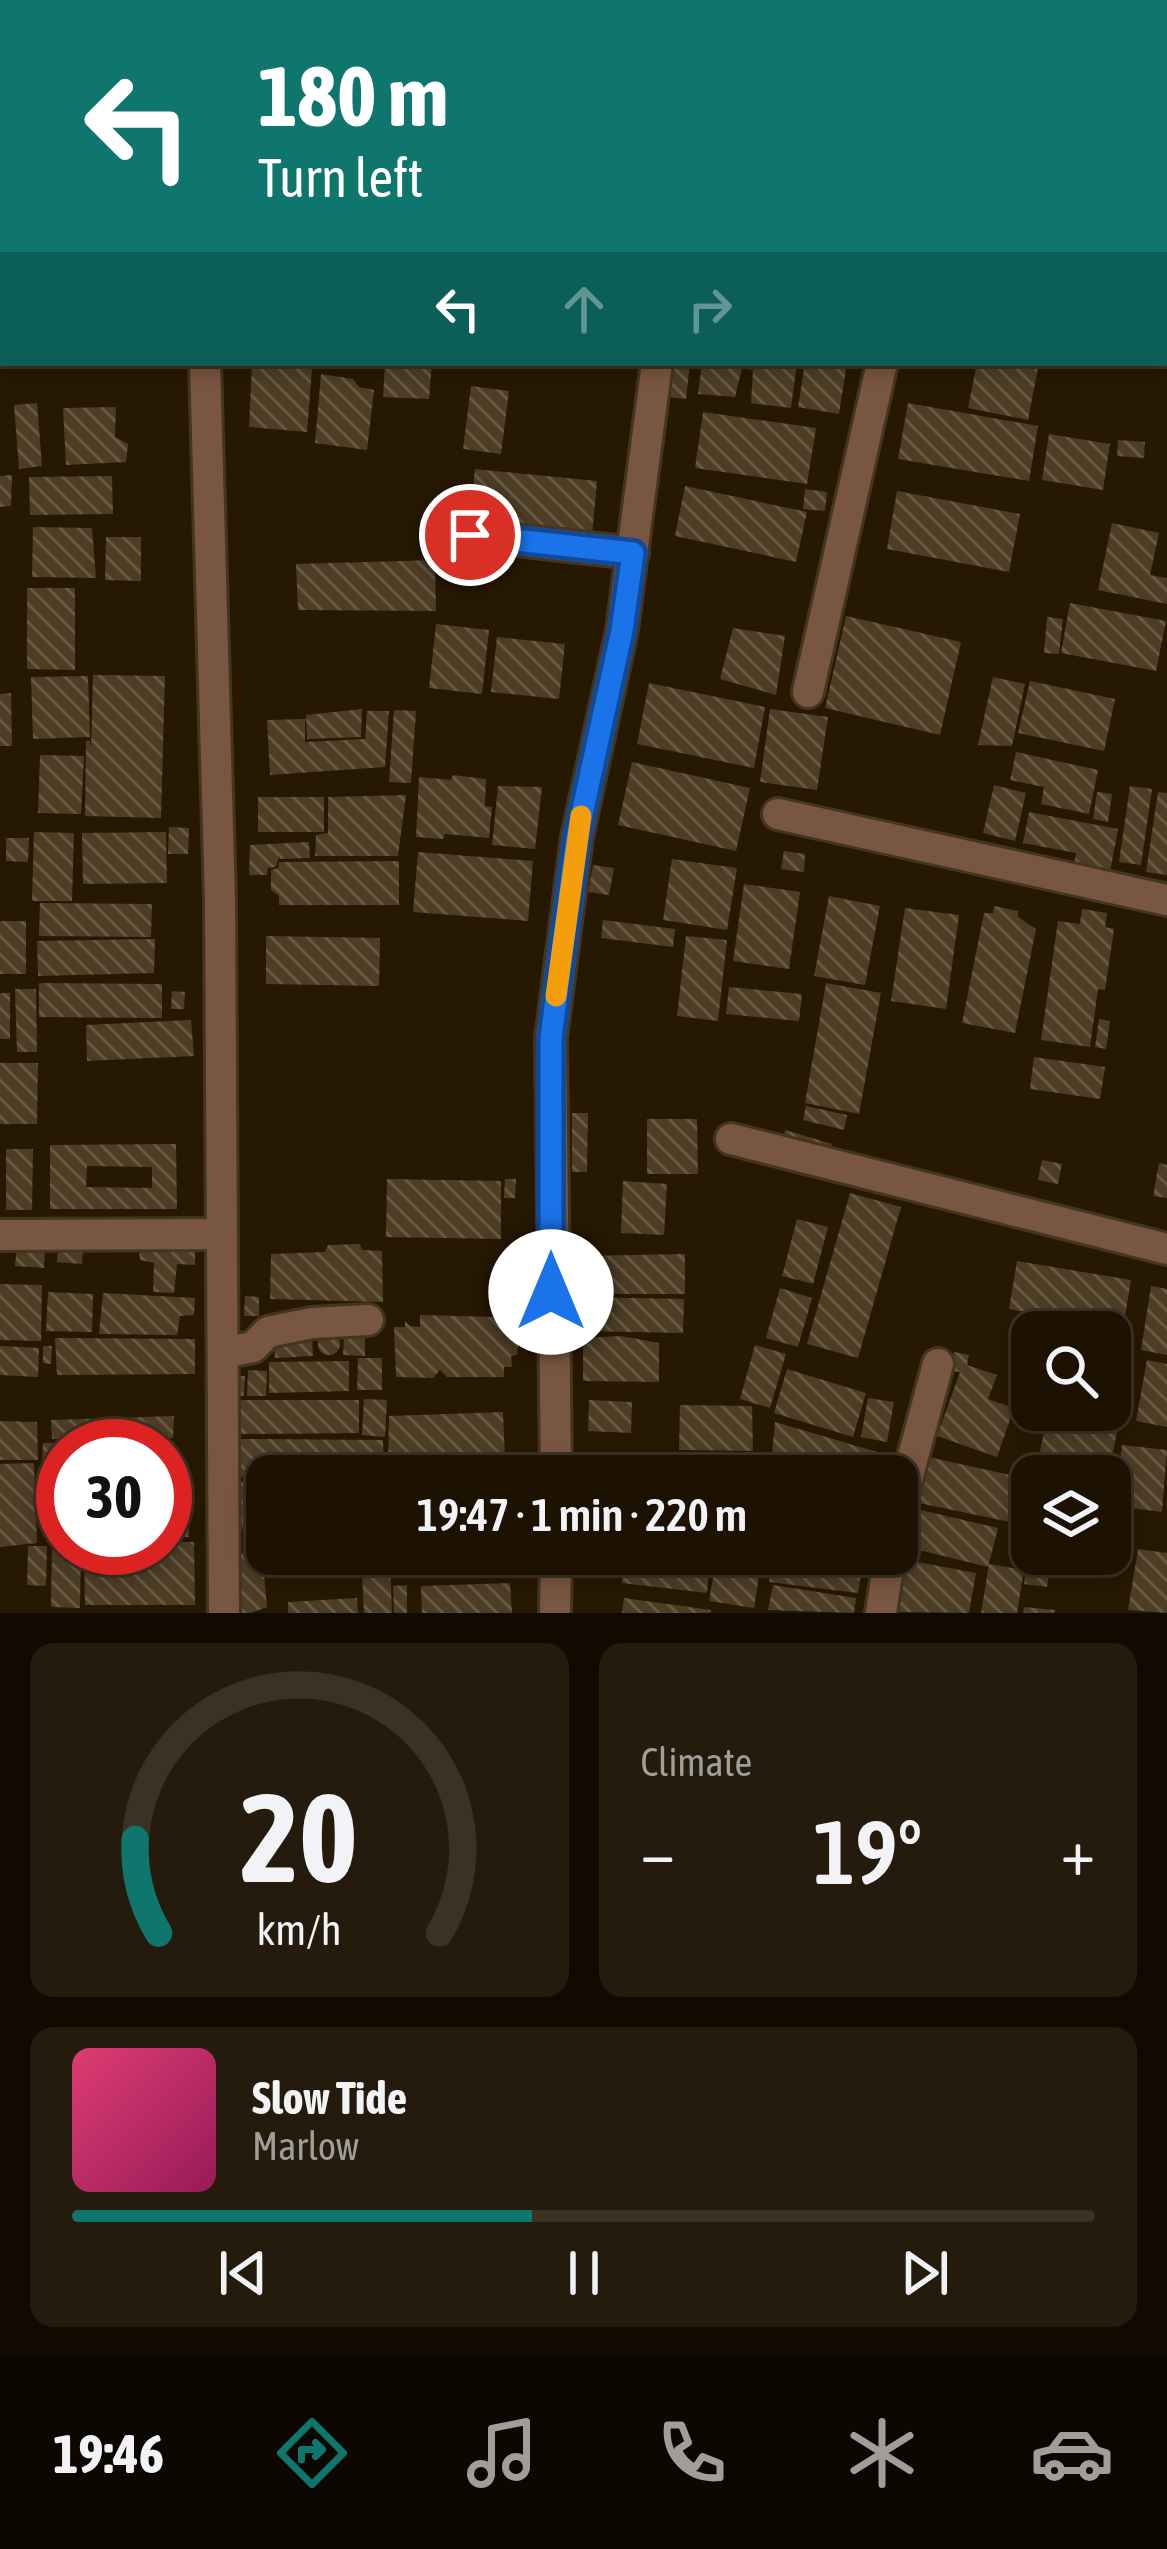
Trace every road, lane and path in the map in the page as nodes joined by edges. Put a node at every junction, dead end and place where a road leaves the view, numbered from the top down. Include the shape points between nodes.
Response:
1 (205, 366) edge
2 (657, 366) edge
3 (881, 366) edge
4 (470, 535) dead end
5 (633, 553) junction
6 (808, 692) dead end
7 (778, 814) dead end
8 (1167, 900) edge
9 (731, 1139) dead end
10 (222, 1234) junction
11 (0, 1235) edge
12 (1167, 1249) edge
13 (368, 1319) dead end
14 (223, 1353) junction
15 (938, 1364) dead end
16 (556, 1455) edge
17 (913, 1455) edge
18 (556, 1575) edge
19 (887, 1575) edge
20 (224, 1613) edge
21 (555, 1613) edge
22 (881, 1613) edge

1 - 10 street
2 - 5 street
3 - 6 street
4 - 5 street
5 - 16 street via 577,837 551,1038
7 - 8 street
9 - 12 street
10 - 11 street
10 - 14 street
13 - 14 street via 268,1332 253,1347
14 - 20 street
15 - 17 street
18 - 21 street
19 - 22 street

